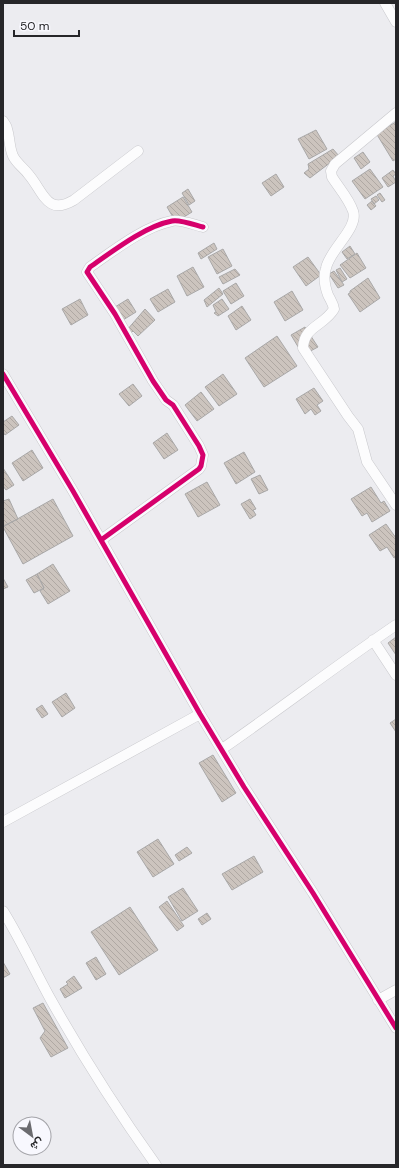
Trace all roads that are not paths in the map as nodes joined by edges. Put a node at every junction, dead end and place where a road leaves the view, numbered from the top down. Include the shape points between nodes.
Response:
1 (384, 3) edge
2 (394, 15) edge
3 (396, 113) edge
4 (3, 121) edge
5 (138, 151) dead end
6 (202, 227) dead end
7 (3, 374) edge
8 (396, 505) edge
9 (101, 540) junction
10 (396, 625) edge
11 (373, 640) junction
12 (396, 675) edge
13 (200, 714) junction
14 (222, 749) junction
15 (3, 822) edge
16 (3, 912) edge
17 (6, 922) edge
18 (396, 990) edge
19 (378, 1000) junction
20 (396, 1028) edge
21 (156, 1165) edge

1 - 2 street
3 - 8 street via 335,164 331,171 332,177 353,210 354,222 329,258 325,269 324,283 334,309 331,315 306,334 303,341 303,348 358,429 367,462
4 - 5 street via 8,129 13,155 50,203 59,206 74,200
6 - 9 street via 173,220 157,226 127,240 90,266 87,272 115,314 153,381 181,416 204,455 199,469
7 - 9 street
9 - 13 street
10 - 11 street
11 - 12 street
11 - 14 street
13 - 14 street
13 - 15 street
14 - 19 street
16 - 17 street
17 - 21 street via 100,1082
18 - 19 street
19 - 20 street

